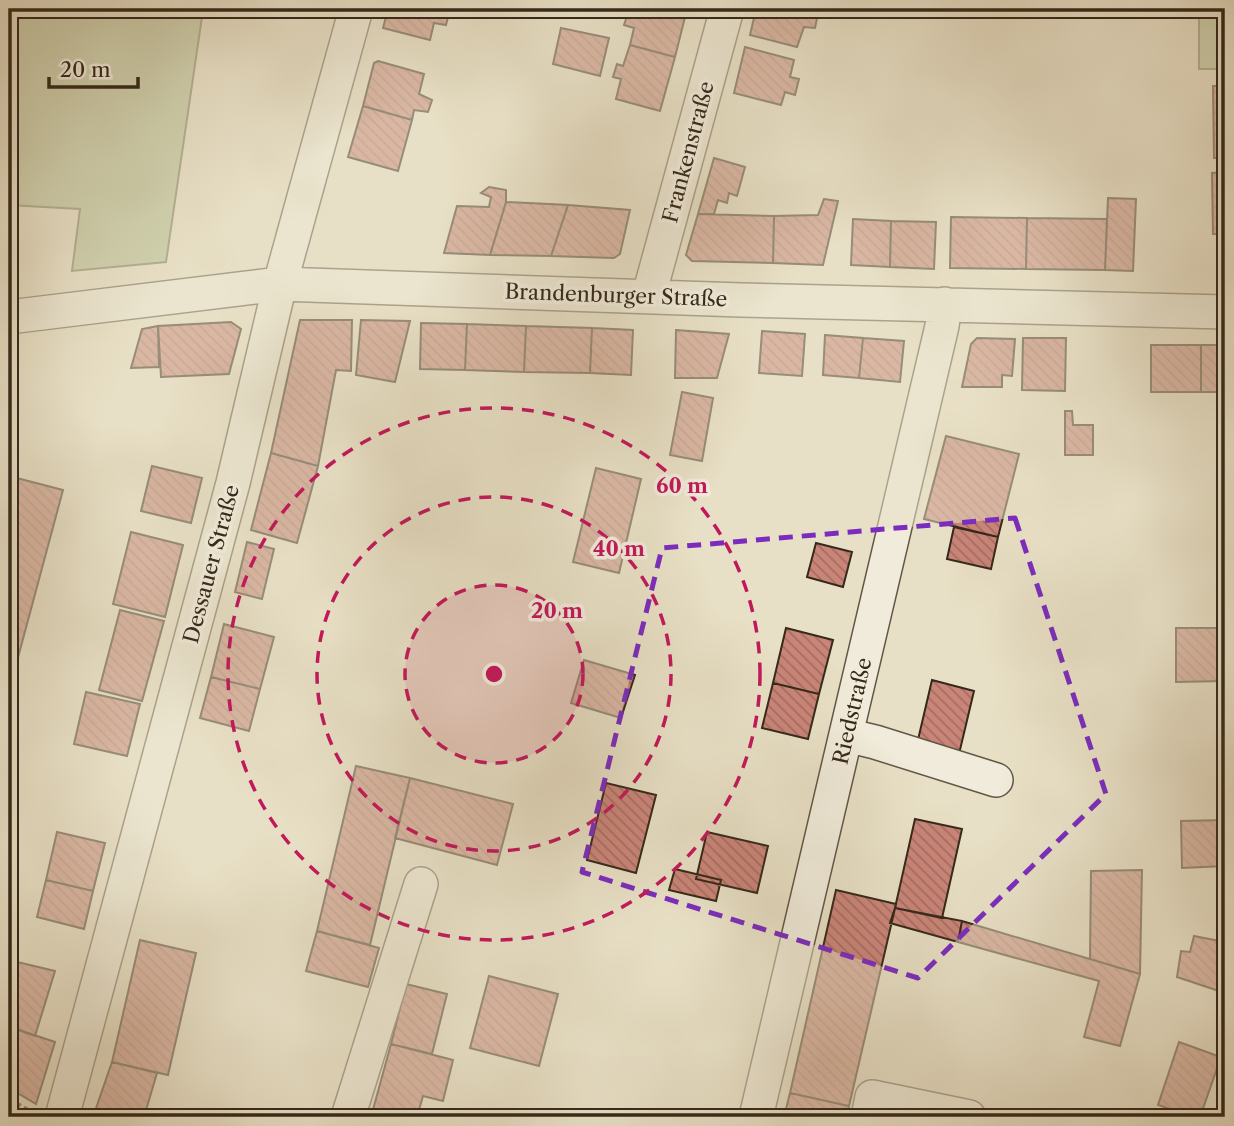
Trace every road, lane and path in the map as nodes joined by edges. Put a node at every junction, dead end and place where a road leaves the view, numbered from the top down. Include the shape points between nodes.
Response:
1 (356, 9) edge
2 (727, 9) edge
3 (280, 284) junction
4 (649, 295) junction
5 (945, 304) junction
6 (1225, 312) edge
7 (9, 317) edge
8 (846, 735) junction
9 (996, 780) dead end
10 (421, 884) dead end
11 (9, 1099) edge
12 (41, 1117) edge
13 (62, 1117) edge
14 (348, 1117) edge
15 (756, 1117) edge
16 (868, 1117) edge
17 (969, 1117) edge

1 - 3 street, Dessauer Straße
2 - 4 street, Frankenstraße
3 - 4 street, Brandenburger Straße
3 - 7 street, Brandenburger Straße
3 - 13 street, Dessauer Straße via 233,483
4 - 5 street, Brandenburger Straße
5 - 6 street, Brandenburger Straße
5 - 8 street, Riedstraße
8 - 9 street
8 - 15 street, Riedstraße
10 - 14 street
11 - 12 path
16 - 17 street via 872,1097

